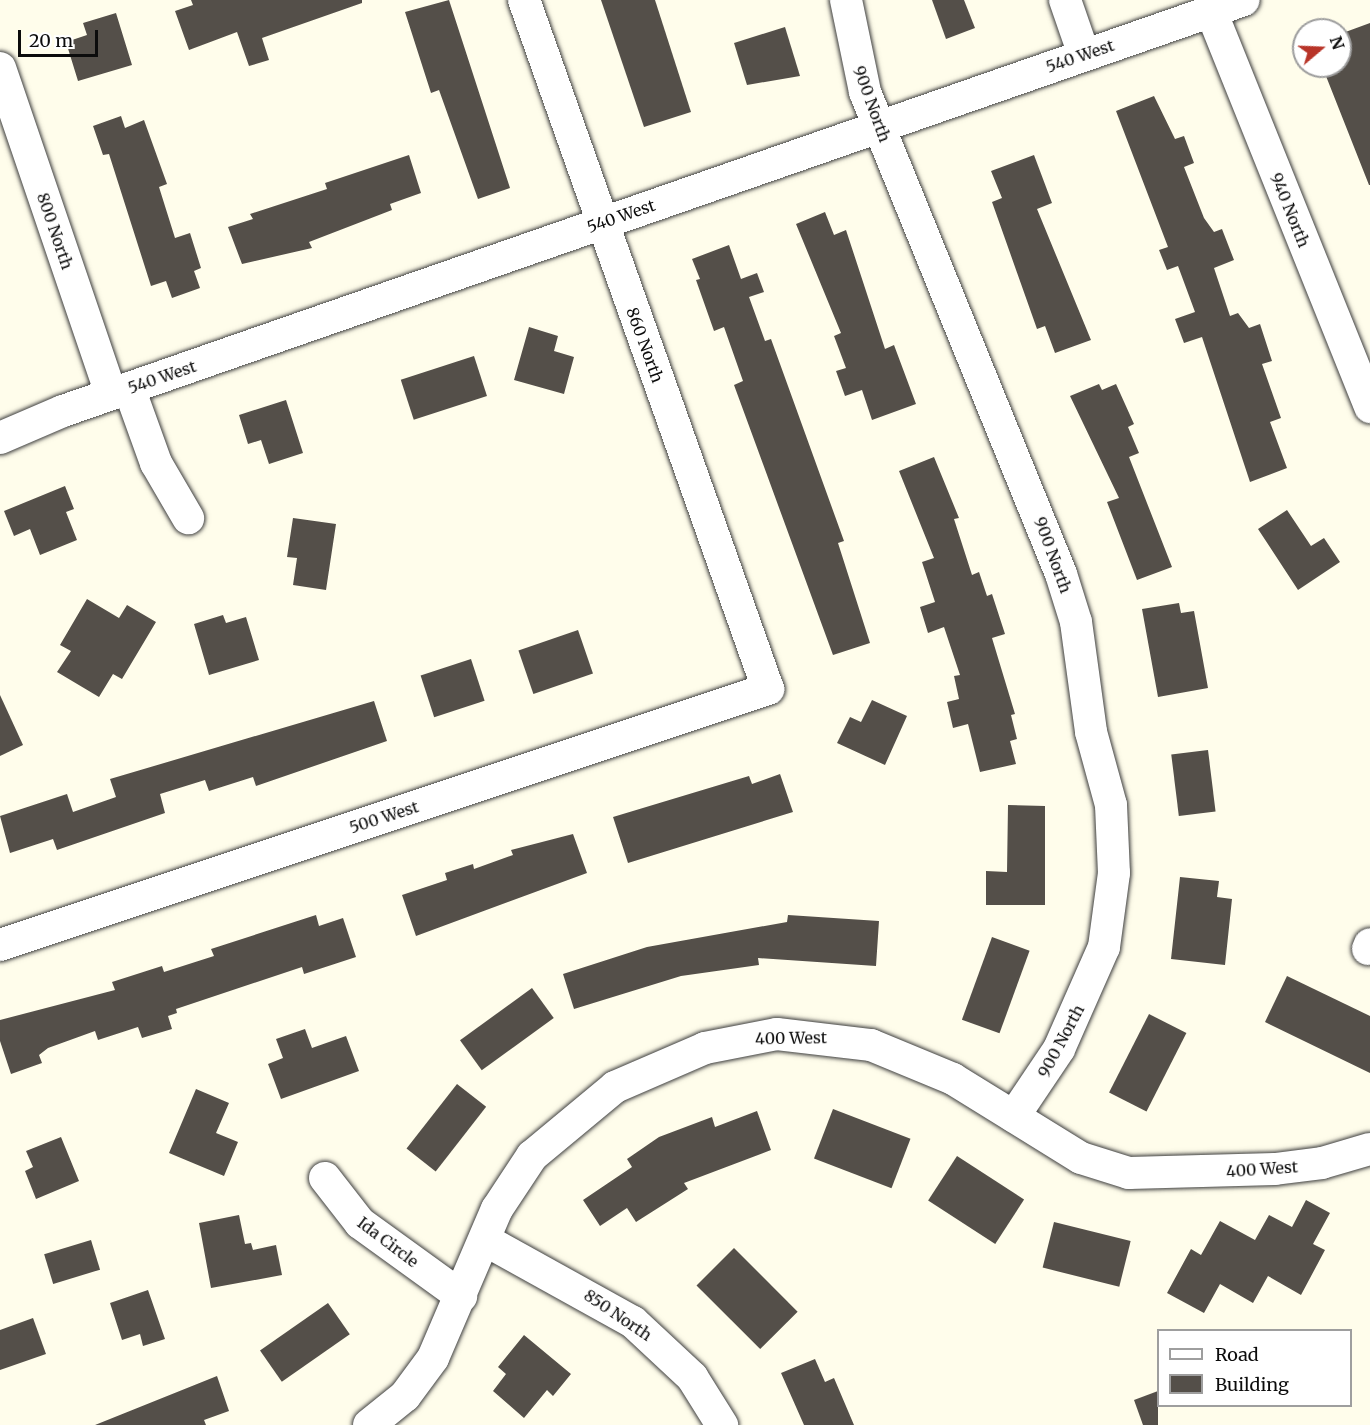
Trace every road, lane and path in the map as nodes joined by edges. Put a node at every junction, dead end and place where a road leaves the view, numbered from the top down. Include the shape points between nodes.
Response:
1 (524, 0) edge
2 (846, 0) edge
3 (1065, 0) edge
4 (1244, 0) edge
5 (1211, 11) junction
6 (1084, 55) junction
7 (0, 68) edge
8 (879, 126) junction
9 (602, 223) junction
10 (120, 391) junction
11 (1370, 407) edge
12 (0, 438) edge
13 (188, 518) dead end
14 (768, 689) joint
15 (0, 945) edge
16 (1014, 1116) junction
17 (1370, 1149) edge
18 (325, 1178) dead end
19 (485, 1240) junction
20 (461, 1296) junction
21 (369, 1425) edge
22 (722, 1425) edge

1 - 9 street, 860 North
2 - 8 street, 900 North via 855,55
3 - 6 street
4 - 5 street, 540 West
5 - 6 street, 540 West
5 - 11 street, 940 North
6 - 8 street, 540 West
7 - 10 street, 800 North
8 - 9 street, 540 West
8 - 16 street, 900 North via 1061,574 1076,622 1091,732 1111,805 1114,873 1104,946 1059,1049
9 - 10 street, 540 West
9 - 14 street, 860 North
10 - 12 street, 540 West
10 - 13 street, 800 North
14 - 15 street, 500 West
16 - 17 street, 400 West via 1081,1158 1129,1173 1275,1169 1322,1163
16 - 19 street, 400 West via 953,1079 871,1045 808,1034 728,1042 641,1073 568,1121 515,1176
18 - 20 street, Ida Circle via 360,1223
19 - 20 street, 400 West
19 - 22 street, 850 North via 595,1298 641,1329 692,1377
20 - 21 street, 400 West via 433,1358 405,1396

